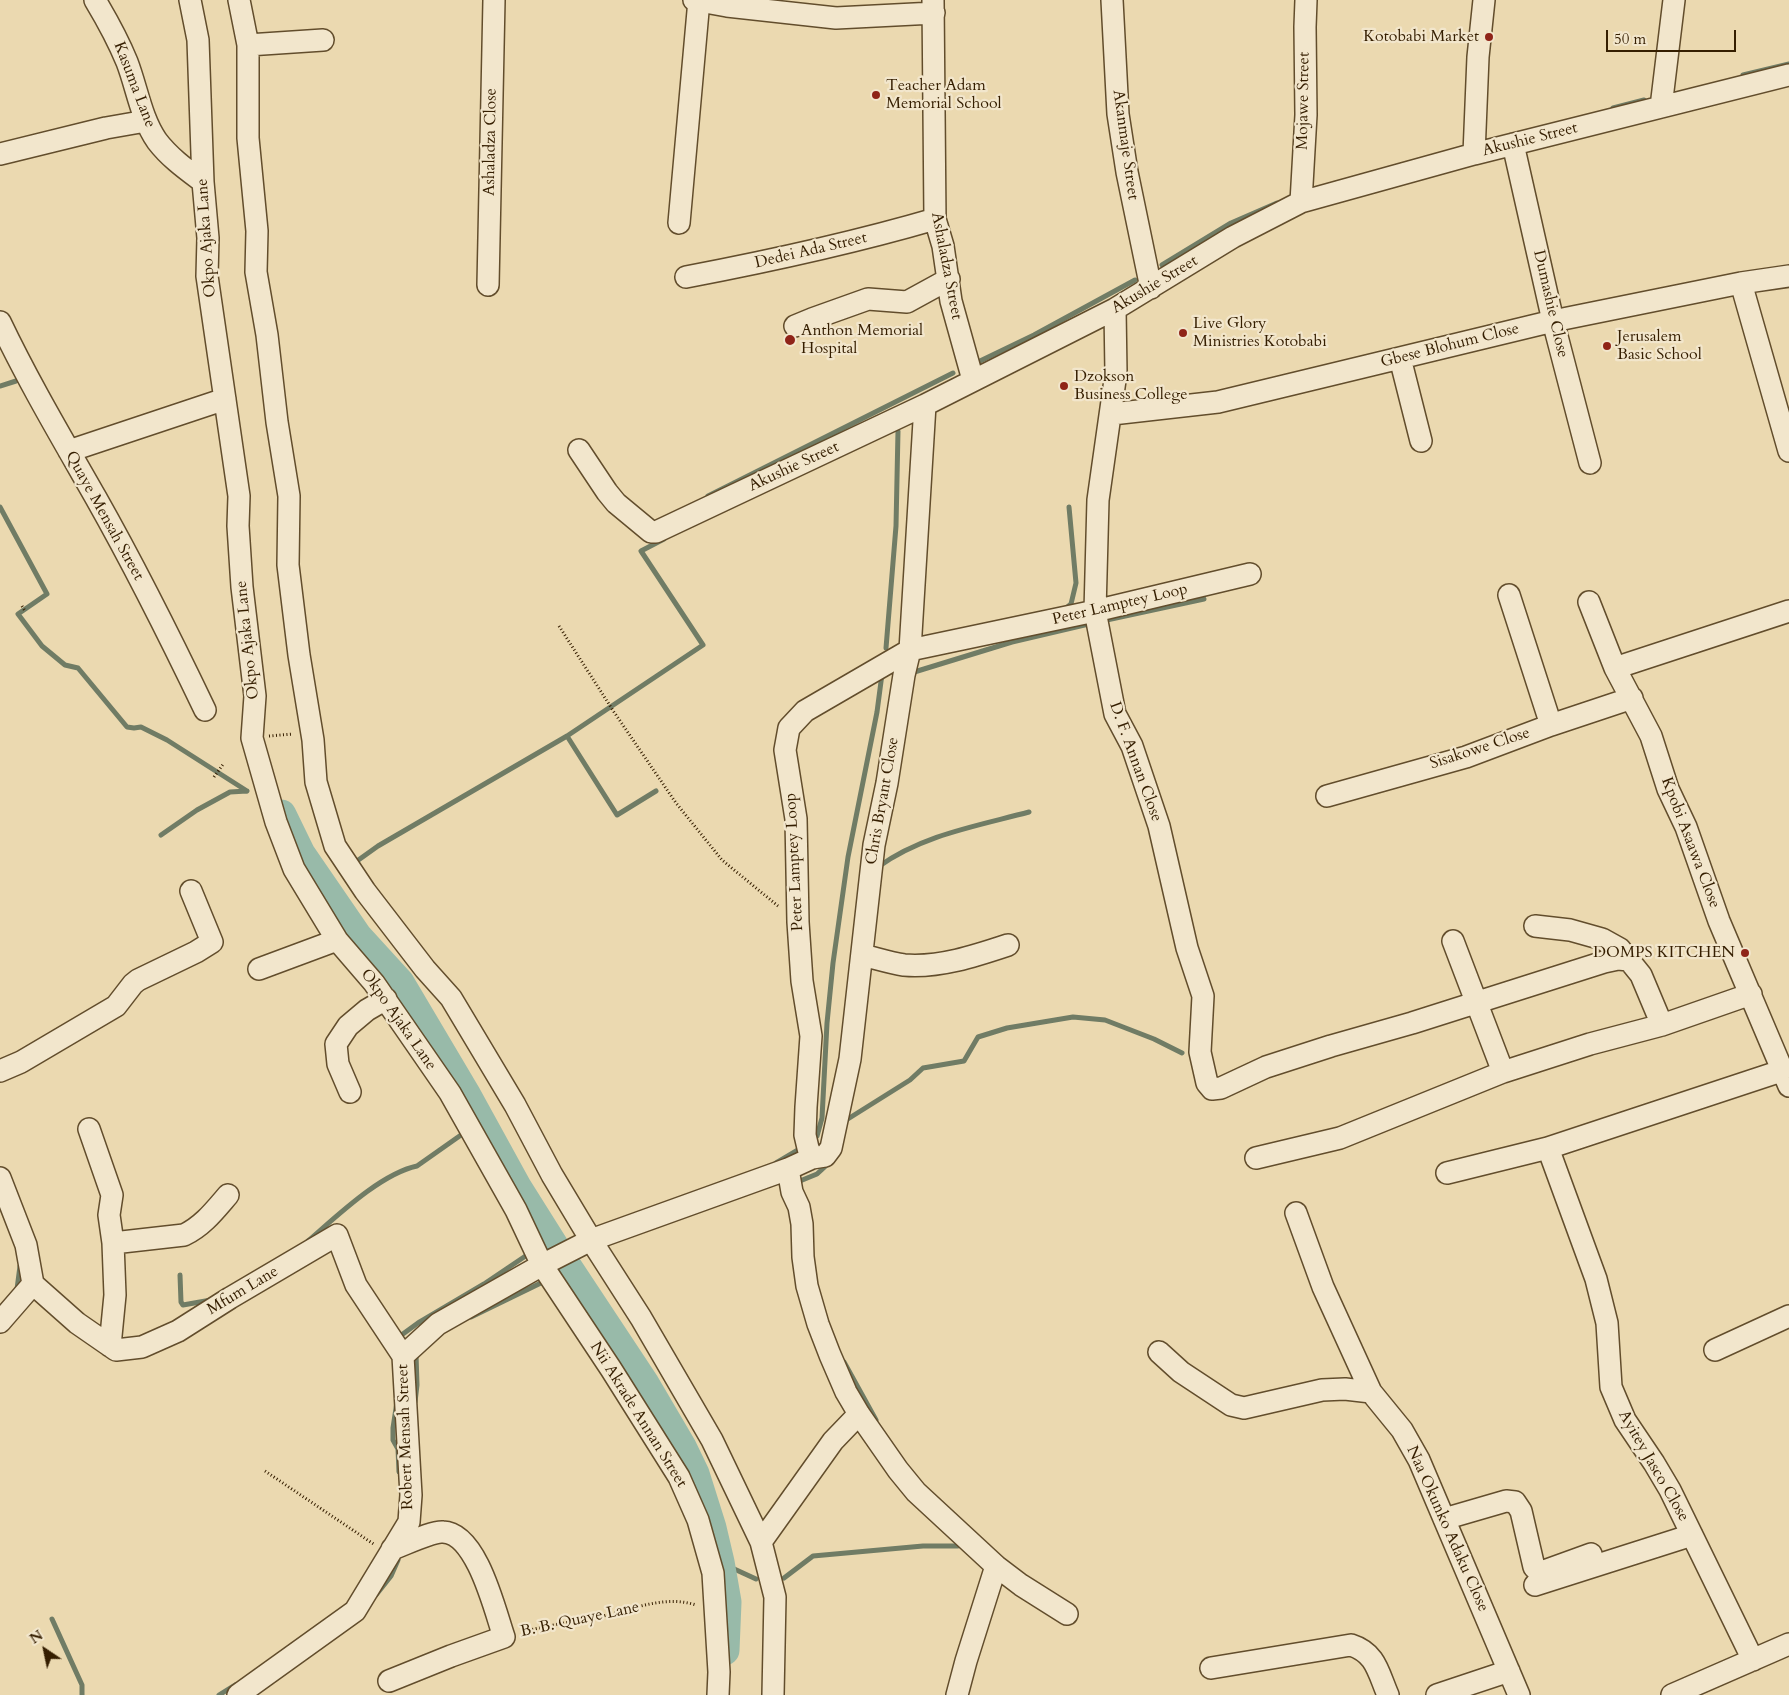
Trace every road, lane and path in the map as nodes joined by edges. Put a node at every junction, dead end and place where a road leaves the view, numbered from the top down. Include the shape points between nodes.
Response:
1 (96, 0) edge
2 (190, 0) edge
3 (239, 0) edge
4 (494, 0) edge
5 (1112, 0) edge
6 (1306, 0) edge
7 (1484, 0) edge
8 (1674, 0) edge
9 (697, 1) edge
10 (933, 6) edge
11 (322, 40) dead end
12 (248, 45) junction
13 (1789, 76) edge
14 (1661, 107) junction
15 (146, 121) junction
16 (1513, 144) junction
17 (0, 154) edge
18 (1474, 154) junction
19 (204, 182) junction
20 (1301, 202) junction
21 (935, 219) junction
22 (680, 223) dead end
23 (1789, 276) edge
24 (686, 277) dead end
25 (949, 279) junction
26 (1741, 283) junction
27 (488, 285) dead end
28 (1151, 288) junction
29 (1115, 309) junction
30 (1553, 321) junction
31 (0, 322) edge
32 (795, 326) dead end
33 (1400, 358) junction
34 (8, 363) edge
35 (973, 380) junction
36 (225, 400) junction
37 (925, 405) junction
38 (1112, 414) junction
39 (1421, 441) dead end
40 (579, 450) dead end
41 (69, 451) junction
42 (1789, 451) edge
43 (1590, 463) dead end
44 (1250, 574) dead end
45 (1509, 595) dead end
46 (1589, 602) dead end
47 (22, 606) dead end
48 (25, 611) dead end
49 (1789, 611) edge
50 (1095, 612) junction
51 (559, 626) dead end
52 (910, 650) junction
53 (1615, 668) junction
54 (1632, 698) junction
55 (205, 710) dead end
56 (1551, 725) junction
57 (297, 734) dead end
58 (268, 737) dead end
59 (224, 763) dead end
60 (214, 777) dead end
61 (1327, 796) dead end
62 (191, 891) dead end
63 (798, 922) junction
64 (1535, 926) dead end
65 (337, 940) junction
66 (1453, 940) dead end
67 (1008, 945) dead end
68 (862, 955) junction
69 (1629, 960) junction
70 (259, 969) dead end
71 (1751, 994) junction
72 (386, 999) junction
73 (1476, 1003) junction
74 (1662, 1025) junction
75 (0, 1071) edge
76 (1503, 1072) junction
77 (1785, 1079) edge
78 (350, 1092) dead end
79 (88, 1129) dead end
80 (1548, 1148) junction
81 (812, 1158) junction
82 (1256, 1158) dead end
83 (788, 1169) junction
84 (1447, 1173) dead end
85 (0, 1178) edge
86 (228, 1195) dead end
87 (1296, 1214) dead end
88 (591, 1240) junction
89 (113, 1243) junction
90 (542, 1265) junction
91 (33, 1284) junction
92 (1789, 1316) edge
93 (0, 1322) edge
94 (110, 1346) junction
95 (1715, 1350) dead end
96 (1159, 1352) dead end
97 (403, 1356) junction
98 (1371, 1392) junction
99 (859, 1414) junction
100 (265, 1471) dead end
101 (1444, 1519) junction
102 (1692, 1535) junction
103 (761, 1542) junction
104 (392, 1550) junction
105 (1591, 1554) dead end
106 (996, 1566) junction
107 (1534, 1585) dead end
108 (715, 1611) junction
109 (1068, 1614) dead end
110 (504, 1637) junction
111 (1789, 1644) edge
112 (1753, 1660) junction
113 (1211, 1668) dead end
114 (1509, 1671) junction
115 (389, 1681) dead end
116 (238, 1695) edge
117 (718, 1695) edge
118 (773, 1695) edge
119 (957, 1695) edge
120 (1388, 1695) edge
121 (1437, 1695) edge
122 (1519, 1695) edge
123 (1672, 1695) edge

1 - 15 street, Kasuma Lane via 126,62
2 - 19 street, Okpo Ajaka Lane via 198,40
3 - 12 street
4 - 27 street, Ashaladza Close
5 - 28 street, Akanmaje Street via 1118,114
6 - 20 street, Mojawe Street via 1306,115
7 - 18 street
8 - 14 street
9 - 10 street via 836,18
9 - 22 street
10 - 21 street, Ashaladza Street
11 - 12 street
12 - 88 street via 248,138 257,231 256,272 289,496 288,565 316,782 335,846 365,891 451,998
13 - 14 street, Akushie Street
14 - 16 street, Akushie Street
15 - 17 street
15 - 19 street, Kasuma Lane via 175,161
16 - 18 street, Akushie Street
16 - 30 street, Dumashie Close
18 - 20 street, Akushie Street
19 - 36 street, Okpo Ajaka Lane via 207,276
20 - 28 street, Akushie Street via 1233,237
21 - 24 street, Dedei Ada Street via 877,236
21 - 25 street, Ashaladza Street
23 - 26 street, Gbese Blohum Close
25 - 32 street via 907,302 868,299
25 - 35 street, Ashaladza Street via 951,301
26 - 30 street, Gbese Blohum Close
26 - 42 street
28 - 29 street, Akushie Street
29 - 35 street, Akushie Street
29 - 38 street, D. F. Annan Close via 1116,373
30 - 33 street, Gbese Blohum Close
30 - 43 street, Dumashie Close
31 - 34 street, Quaye Mensah Street
33 - 38 street, Gbese Blohum Close via 1218,402
33 - 39 street
34 - 41 street, Quaye Mensah Street
35 - 37 street, Akushie Street
36 - 41 street
36 - 65 street, Okpo Ajaka Lane via 239,496 242,587 255,696 252,738 276,822 294,869
37 - 40 street, Akushie Street via 656,532 651,532 616,503
37 - 52 street, Chris Bryant Close
38 - 50 street, D. F. Annan Close via 1098,500
41 - 55 street, Quaye Mensah Street
44 - 50 street, Peter Lamptey Loop
45 - 56 street
46 - 53 street, Kpobi Asaawa Close
47 - 48 path
49 - 53 street
50 - 52 street, Peter Lamptey Loop
50 - 73 street, D. F. Annan Close via 1115,714 1132,746 1160,826 1187,948 1203,996 1200,1052 1212,1089 1266,1067
51 - 63 path via 682,810 722,860
52 - 63 street, Peter Lamptey Loop via 805,711 788,728 785,750 796,819
52 - 68 street, Chris Bryant Close via 874,845
53 - 54 street, Kpobi Asaawa Close
54 - 56 street, Sisakowe Close
54 - 71 street, Kpobi Asaawa Close via 1651,736 1719,921
56 - 61 street, Sisakowe Close via 1466,757
57 - 58 path
59 - 60 path
62 - 75 street via 212,942 138,980 116,1006
63 - 81 street, Peter Lamptey Loop via 802,981 811,1036 806,1135
64 - 69 street via 1570,930 1602,939 1620,949
65 - 70 street
65 - 72 street, Okpo Ajaka Lane
66 - 73 street
67 - 68 street via 938,964 904,965
68 - 81 street, Chris Bryant Close via 850,1059 831,1148 825,1156
69 - 73 street via 1604,962
69 - 74 street via 1641,975
71 - 74 street
71 - 77 street, Kpobi Asaawa Close
72 - 78 street via 348,1026 336,1044 338,1064
72 - 90 street, Okpo Ajaka Lane via 450,1093 516,1210
73 - 76 street
74 - 76 street
76 - 82 street via 1340,1138
77 - 80 street
79 - 89 street via 112,1195 109,1215
80 - 84 street
80 - 102 street, Ayitey Jasco Close via 1596,1279 1607,1323 1612,1387 1624,1420 1654,1463
81 - 83 street, Chris Bryant Close
83 - 88 street, Robert Mensah Street
83 - 99 street via 802,1224 807,1286 818,1324 846,1392
85 - 91 street via 26,1245
86 - 89 street via 194,1231
87 - 98 street, Naa Okunko Adaku Close
88 - 90 street, Robert Mensah Street
88 - 103 street via 712,1440
89 - 94 street via 115,1295
90 - 97 street, Robert Mensah Street via 438,1324
90 - 108 street, Nii Akrade Annan Street via 679,1477 698,1520 713,1573
91 - 93 street
91 - 94 street
92 - 95 street
94 - 97 street, Mfum Lane via 116,1350 142,1347 178,1331 337,1235 356,1285
96 - 98 street via 1181,1372 1238,1407 1322,1390 1344,1388
97 - 104 street, Robert Mensah Street via 411,1495 409,1522
98 - 101 street, Naa Okunko Adaku Close via 1402,1430 1419,1460
99 - 103 street via 833,1441
99 - 106 street via 916,1492
100 - 104 path via 380,1548
101 - 105 street via 1506,1501 1515,1502 1521,1511 1534,1567 1538,1570 1544,1571
101 - 114 street, Naa Okunko Adaku Close
102 - 107 street
102 - 112 street, Ayitey Jasco Close
103 - 118 street via 775,1597
104 - 110 street, B. B. Quaye Lane via 443,1532 457,1537 481,1568
104 - 116 street, Robert Mensah Street via 355,1611
106 - 109 street
106 - 119 street
108 - 110 path, B. B. Quaye Lane via 686,1602 660,1602
108 - 117 street, Nii Akrade Annan Street
110 - 115 street
111 - 112 street
112 - 123 street
113 - 120 street via 1351,1645 1372,1656
114 - 121 street
114 - 122 street, Naa Okunko Adaku Close

